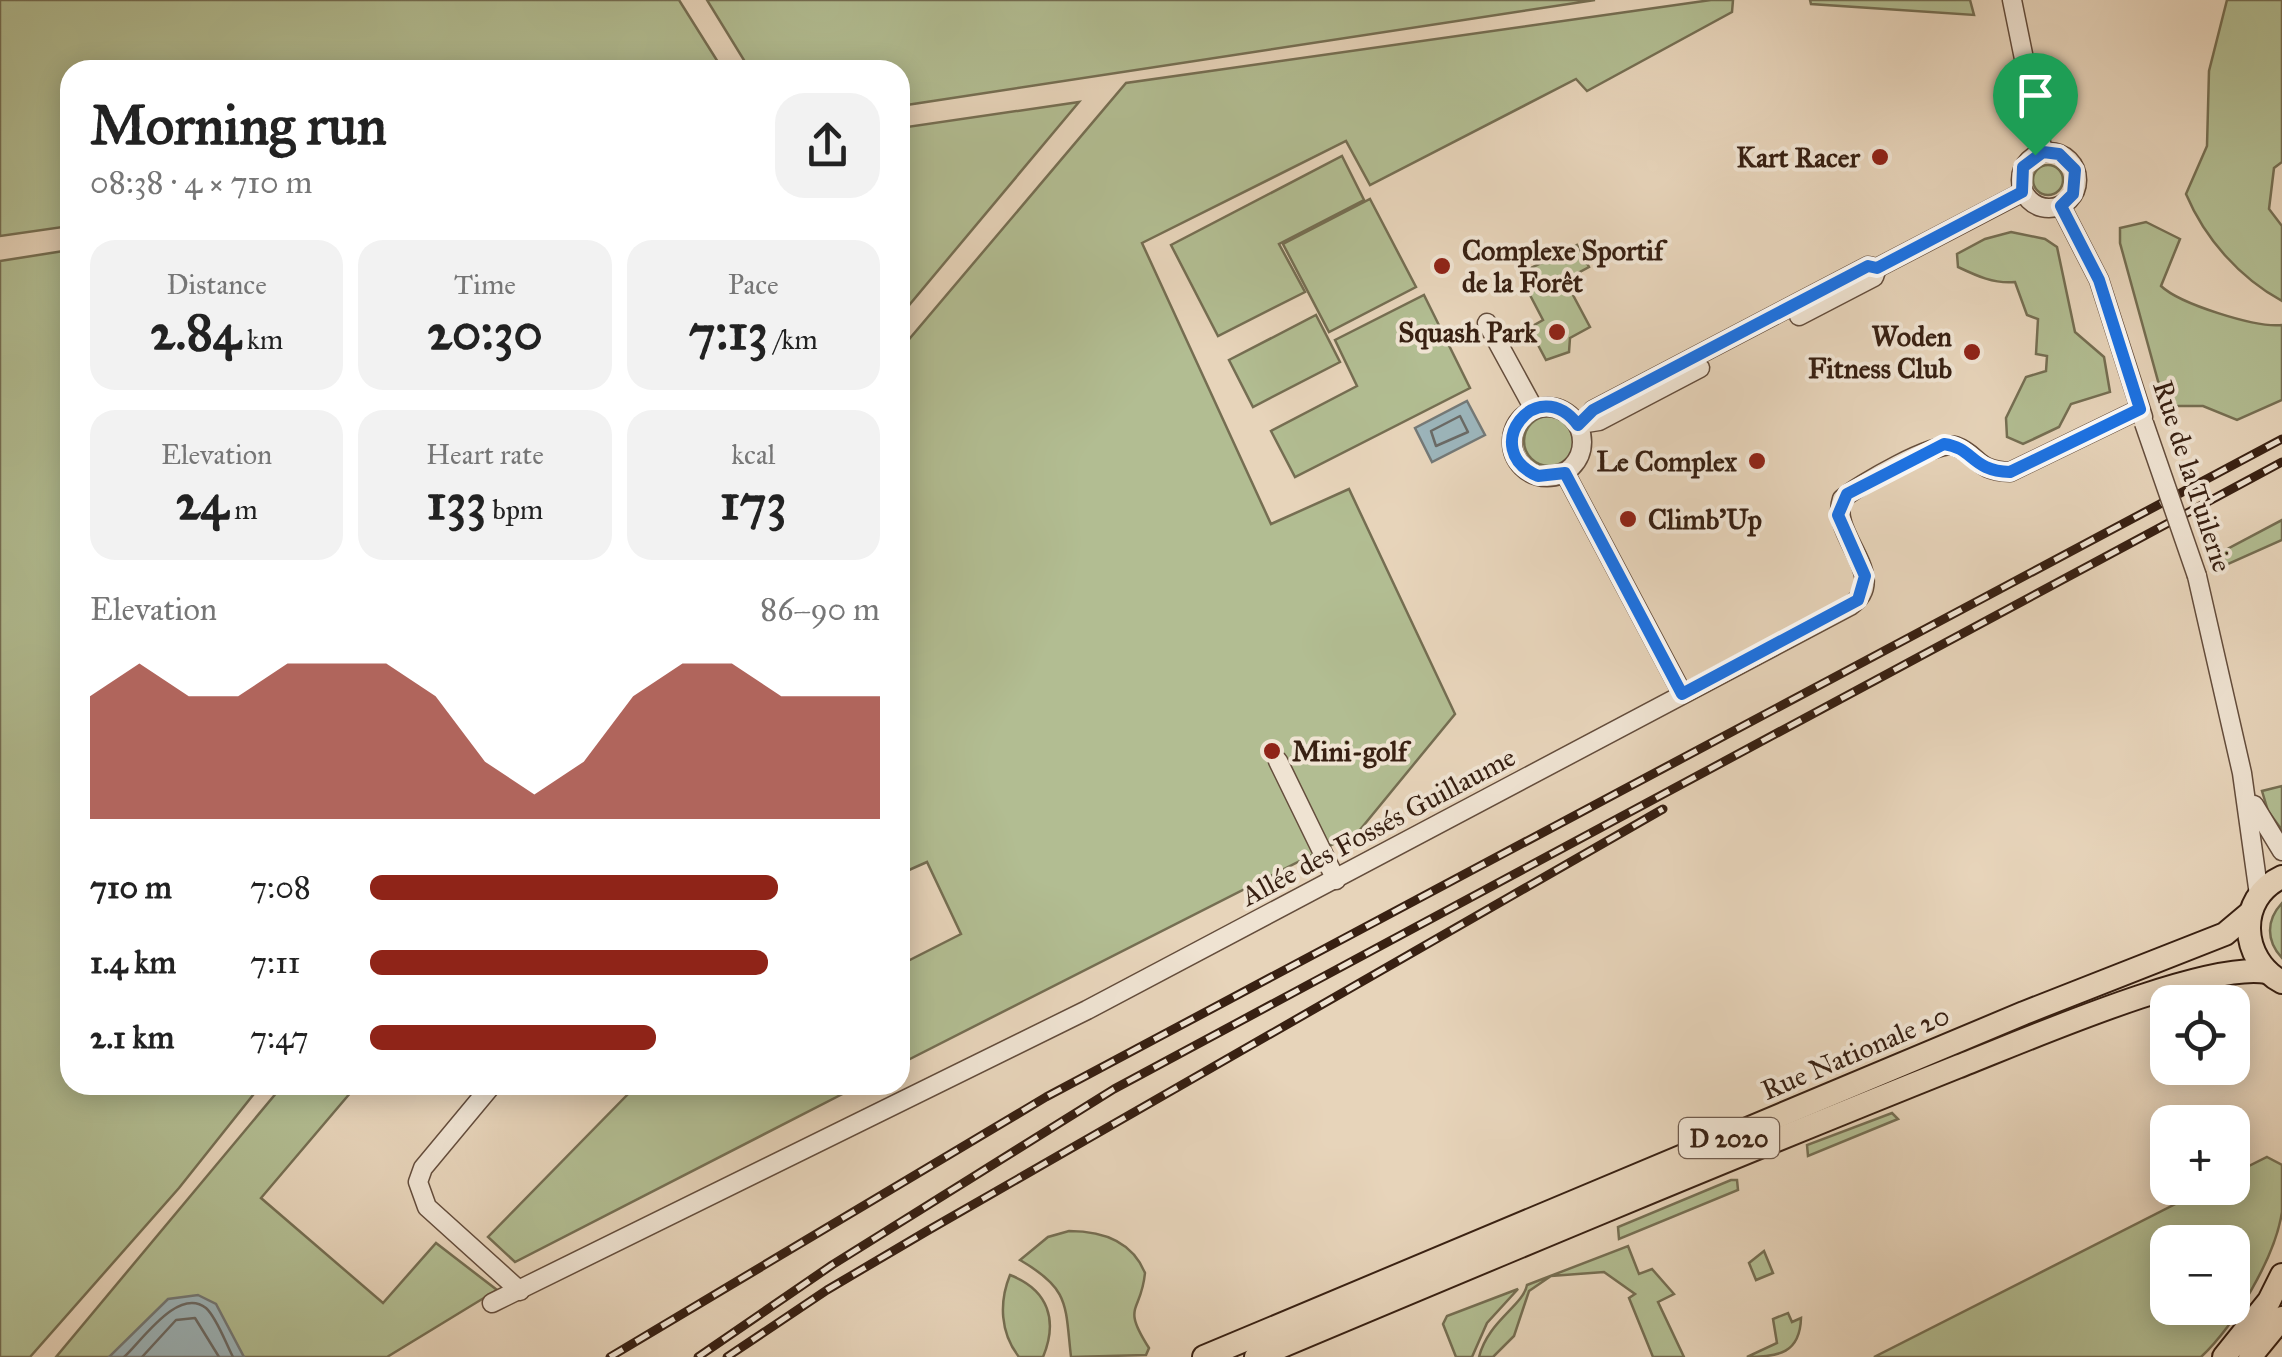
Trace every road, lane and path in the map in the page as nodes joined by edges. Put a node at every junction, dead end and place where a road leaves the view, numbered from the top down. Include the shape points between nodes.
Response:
1 (2012, 0) edge
2 (2043, 152) junction
3 (2022, 192) junction
4 (2061, 206) junction
5 (1488, 323) dead end
6 (1534, 409) junction
7 (2142, 416) junction
8 (1582, 423) junction
9 (1565, 473) junction
10 (1682, 694) junction
11 (1278, 761) dead end
12 (2242, 773) junction
13 (2282, 851) edge
14 (2282, 877) edge
15 (1336, 880) junction
16 (2255, 904) junction
17 (2274, 977) edge
18 (484, 1095) edge
19 (2282, 1275) edge
20 (520, 1291) junction
21 (492, 1303) dead end
22 (2282, 1318) edge
23 (1204, 1357) edge
24 (1256, 1357) edge
25 (2224, 1357) edge
26 (2250, 1357) edge

1 - 2 street
2 - 3 street via 2023,167
2 - 4 street via 2059,154 2075,170 2073,194
3 - 4 street via 2044,208
3 - 8 street via 1600,421
4 - 7 street, Rue de la Tuilerie via 2099,280
5 - 6 street
6 - 8 street via 1559,408
6 - 9 street via 1513,432 1514,454 1538,476
7 - 10 street, Allée des Fossés Guillaume via 2010,472 1988,471 1962,449 1944,444 1847,494 1838,515 1865,576 1858,600
7 - 12 street, Rue de la Tuilerie, bridge via 2197,576
8 - 9 street via 1582,448
9 - 10 street
10 - 15 street, Allée des Fossés Guillaume
11 - 15 street
12 - 13 street, Rue de la Tuilerie via 2259,818
12 - 16 street, Rue de la Tuilerie
14 - 16 main road, Rue Nationale 20
15 - 20 street, Allée des Fossés Guillaume
16 - 17 main road via 2250,945
16 - 23 main road, Rue Nationale 20 / D 2020 via 2224,934
17 - 24 main road, Rue Nationale 20 / D 2020 via 2249,969 2202,979 2048,1032
18 - 20 street via 418,1182 427,1207
19 - 25 main road
20 - 21 street, Allée des Fossés Guillaume
22 - 26 main road

